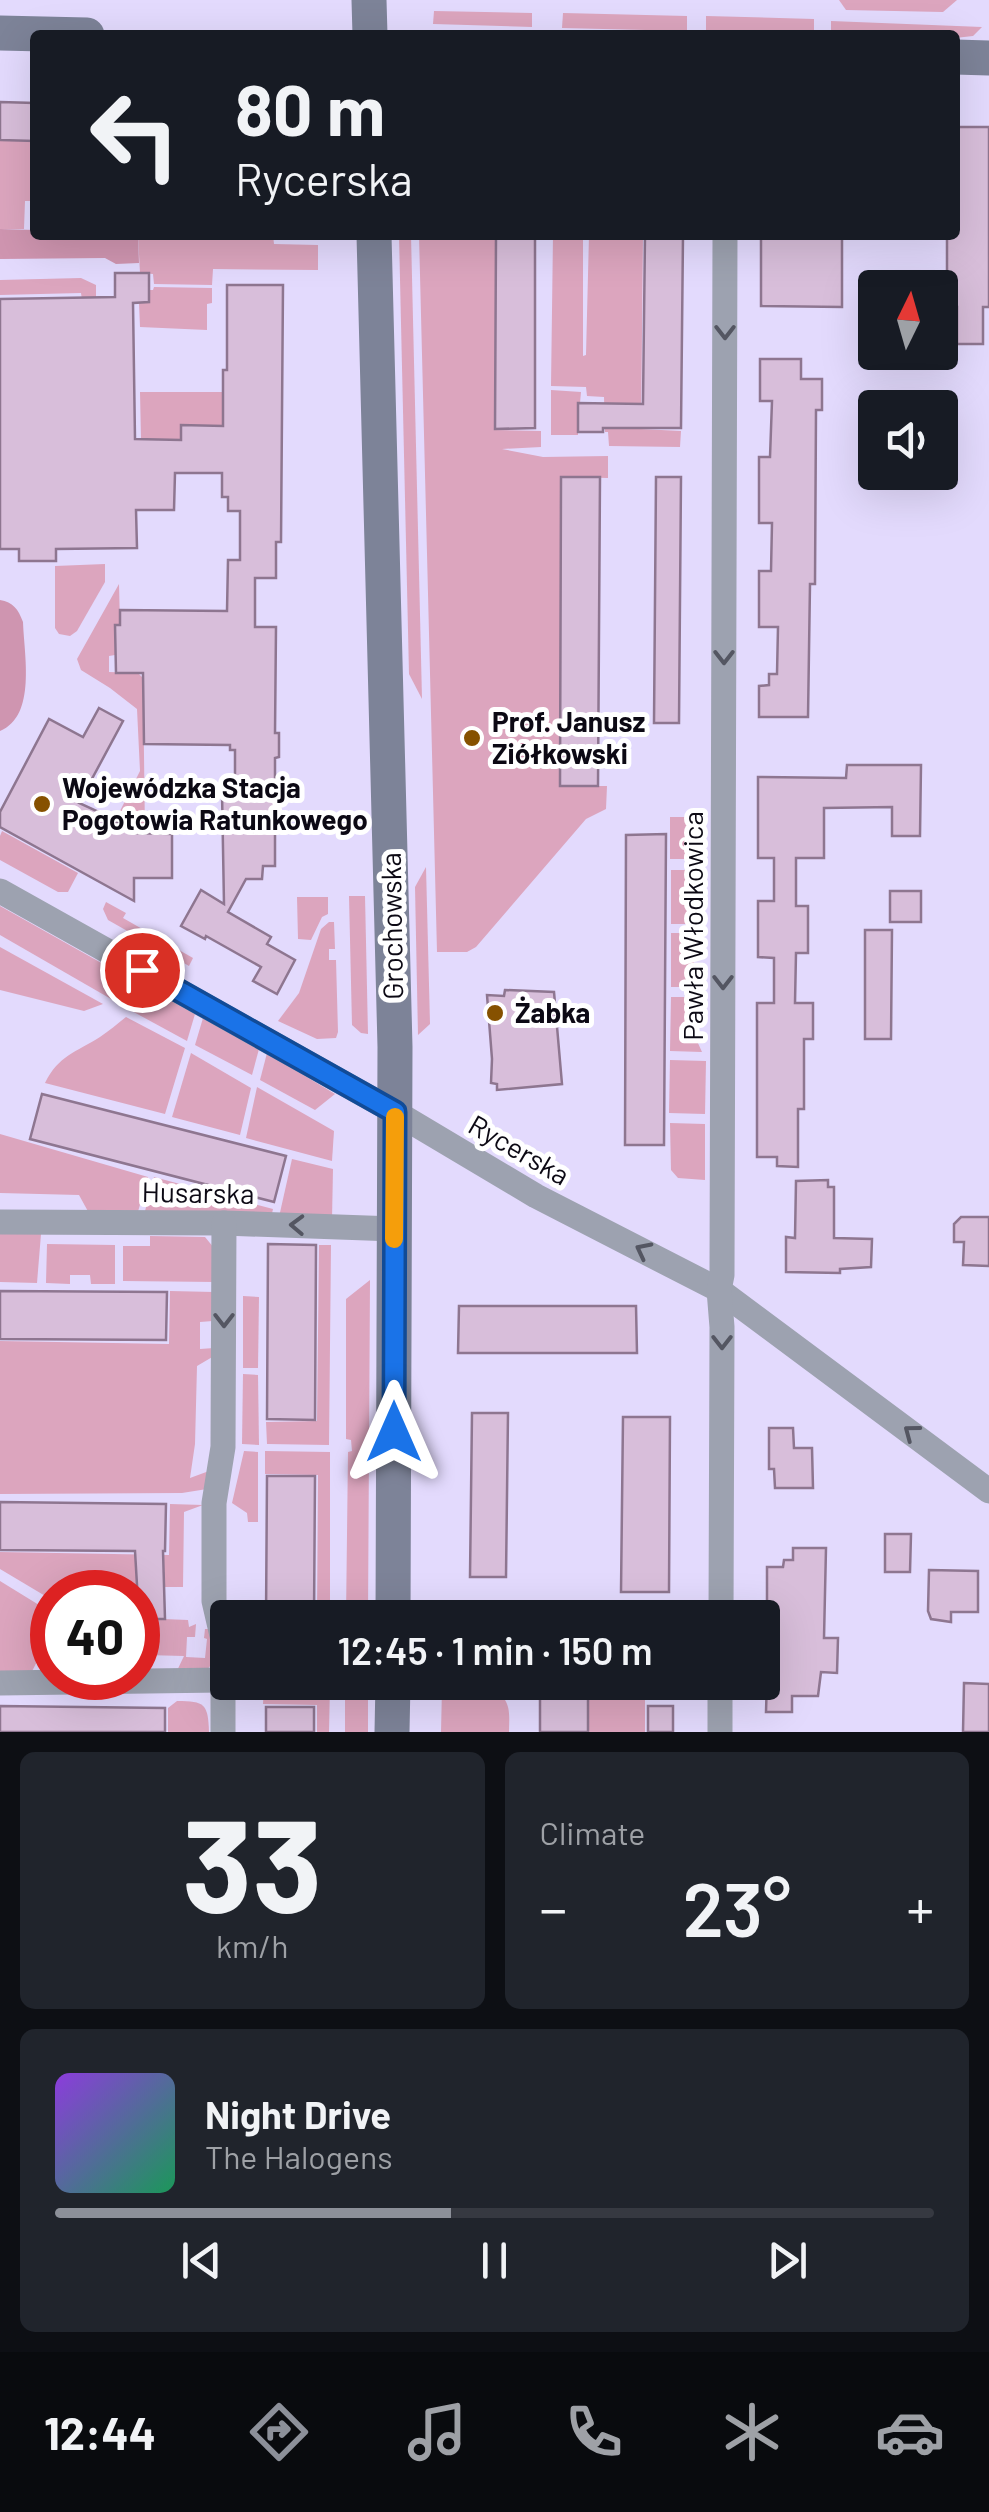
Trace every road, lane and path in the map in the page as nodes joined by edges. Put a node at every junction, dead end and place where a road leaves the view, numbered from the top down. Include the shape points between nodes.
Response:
1 (369, 0) edge
2 (370, 30) edge
3 (0, 33) edge
4 (30, 34) edge
5 (960, 57) edge
6 (989, 58) edge
7 (374, 240) edge
8 (725, 240) edge
9 (0, 891) edge
10 (395, 1112) junction
11 (0, 1222) edge
12 (224, 1223) junction
13 (394, 1229) junction
14 (720, 1290) junction
15 (989, 1491) edge
16 (214, 1600) edge
17 (393, 1600) edge
18 (721, 1600) edge
19 (210, 1680) edge
20 (0, 1683) edge
21 (222, 1700) edge
22 (392, 1700) edge
23 (720, 1700) edge
24 (223, 1732) edge
25 (392, 1732) edge
26 (720, 1732) edge

1 - 2 street
3 - 4 street
5 - 6 street
7 - 10 street, Grochowska
8 -> 14 street, Pawła Włodkowica
9 - 10 street, Rycerska
10 - 13 street, Grochowska
14 -> 10 street, Rycerska via 536,1196
11 - 12 street, Husarska
13 -> 12 street, Husarska
12 -> 16 street
13 - 17 street, Grochowska
15 -> 14 street, Rycerska
14 -> 18 street, Pawła Włodkowica
19 - 20 street
21 - 24 street
22 - 25 street
23 - 26 street

